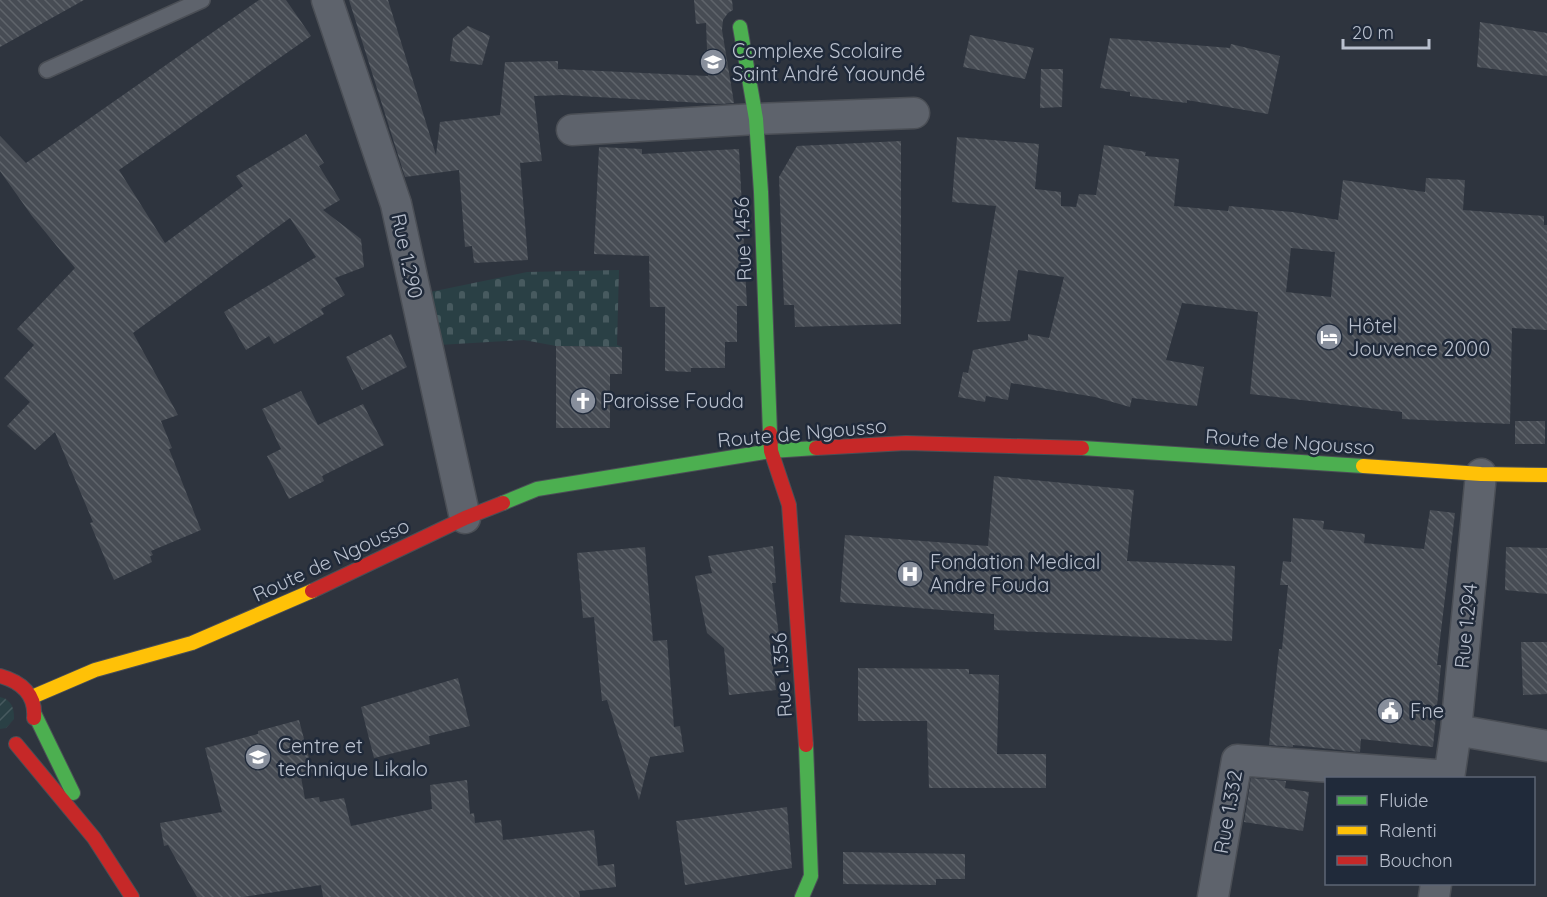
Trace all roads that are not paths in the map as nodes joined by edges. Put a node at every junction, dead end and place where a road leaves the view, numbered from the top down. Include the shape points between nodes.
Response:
1 (202, 0) edge
2 (327, 0) edge
3 (740, 27) dead end
4 (47, 70) dead end
5 (914, 113) dead end
6 (756, 119) junction
7 (572, 130) dead end
8 (771, 451) junction
9 (1481, 474) junction
10 (1547, 475) edge
11 (465, 518) junction
12 (0, 676) edge
13 (32, 697) junction
14 (35, 714) junction
15 (1456, 730) junction
16 (23, 738) junction
17 (1547, 746) edge
18 (0, 749) edge
19 (1449, 777) edge
20 (94, 838) junction
21 (132, 897) edge
22 (801, 897) edge
23 (1213, 897) edge

1 - 4 lane
2 - 11 street, Rue 1.290 via 396,204
3 - 6 main road, Rue 1.456
5 - 6 street
6 - 7 street
6 - 8 main road, Rue 1.456
8 - 9 main road, Route de Ngousso via 906,443 1050,446
8 - 11 main road, Route de Ngousso via 537,489
8 - 22 main road, Rue 1.356 via 789,505 804,711 811,876
9 - 10 main road, Route de Ngousso
9 - 15 street, Rue 1.294
11 - 13 main road, Route de Ngousso via 288,603 192,644 95,670
12 - 13 main road via 24,686
13 - 14 main road
14 - 16 main road
14 - 20 main road
15 - 17 street
15 - 19 street, Rue 1.294
16 - 18 main road
16 - 20 main road
19 - 23 street, Rue 1.332 via 1237,760
20 - 21 main road

